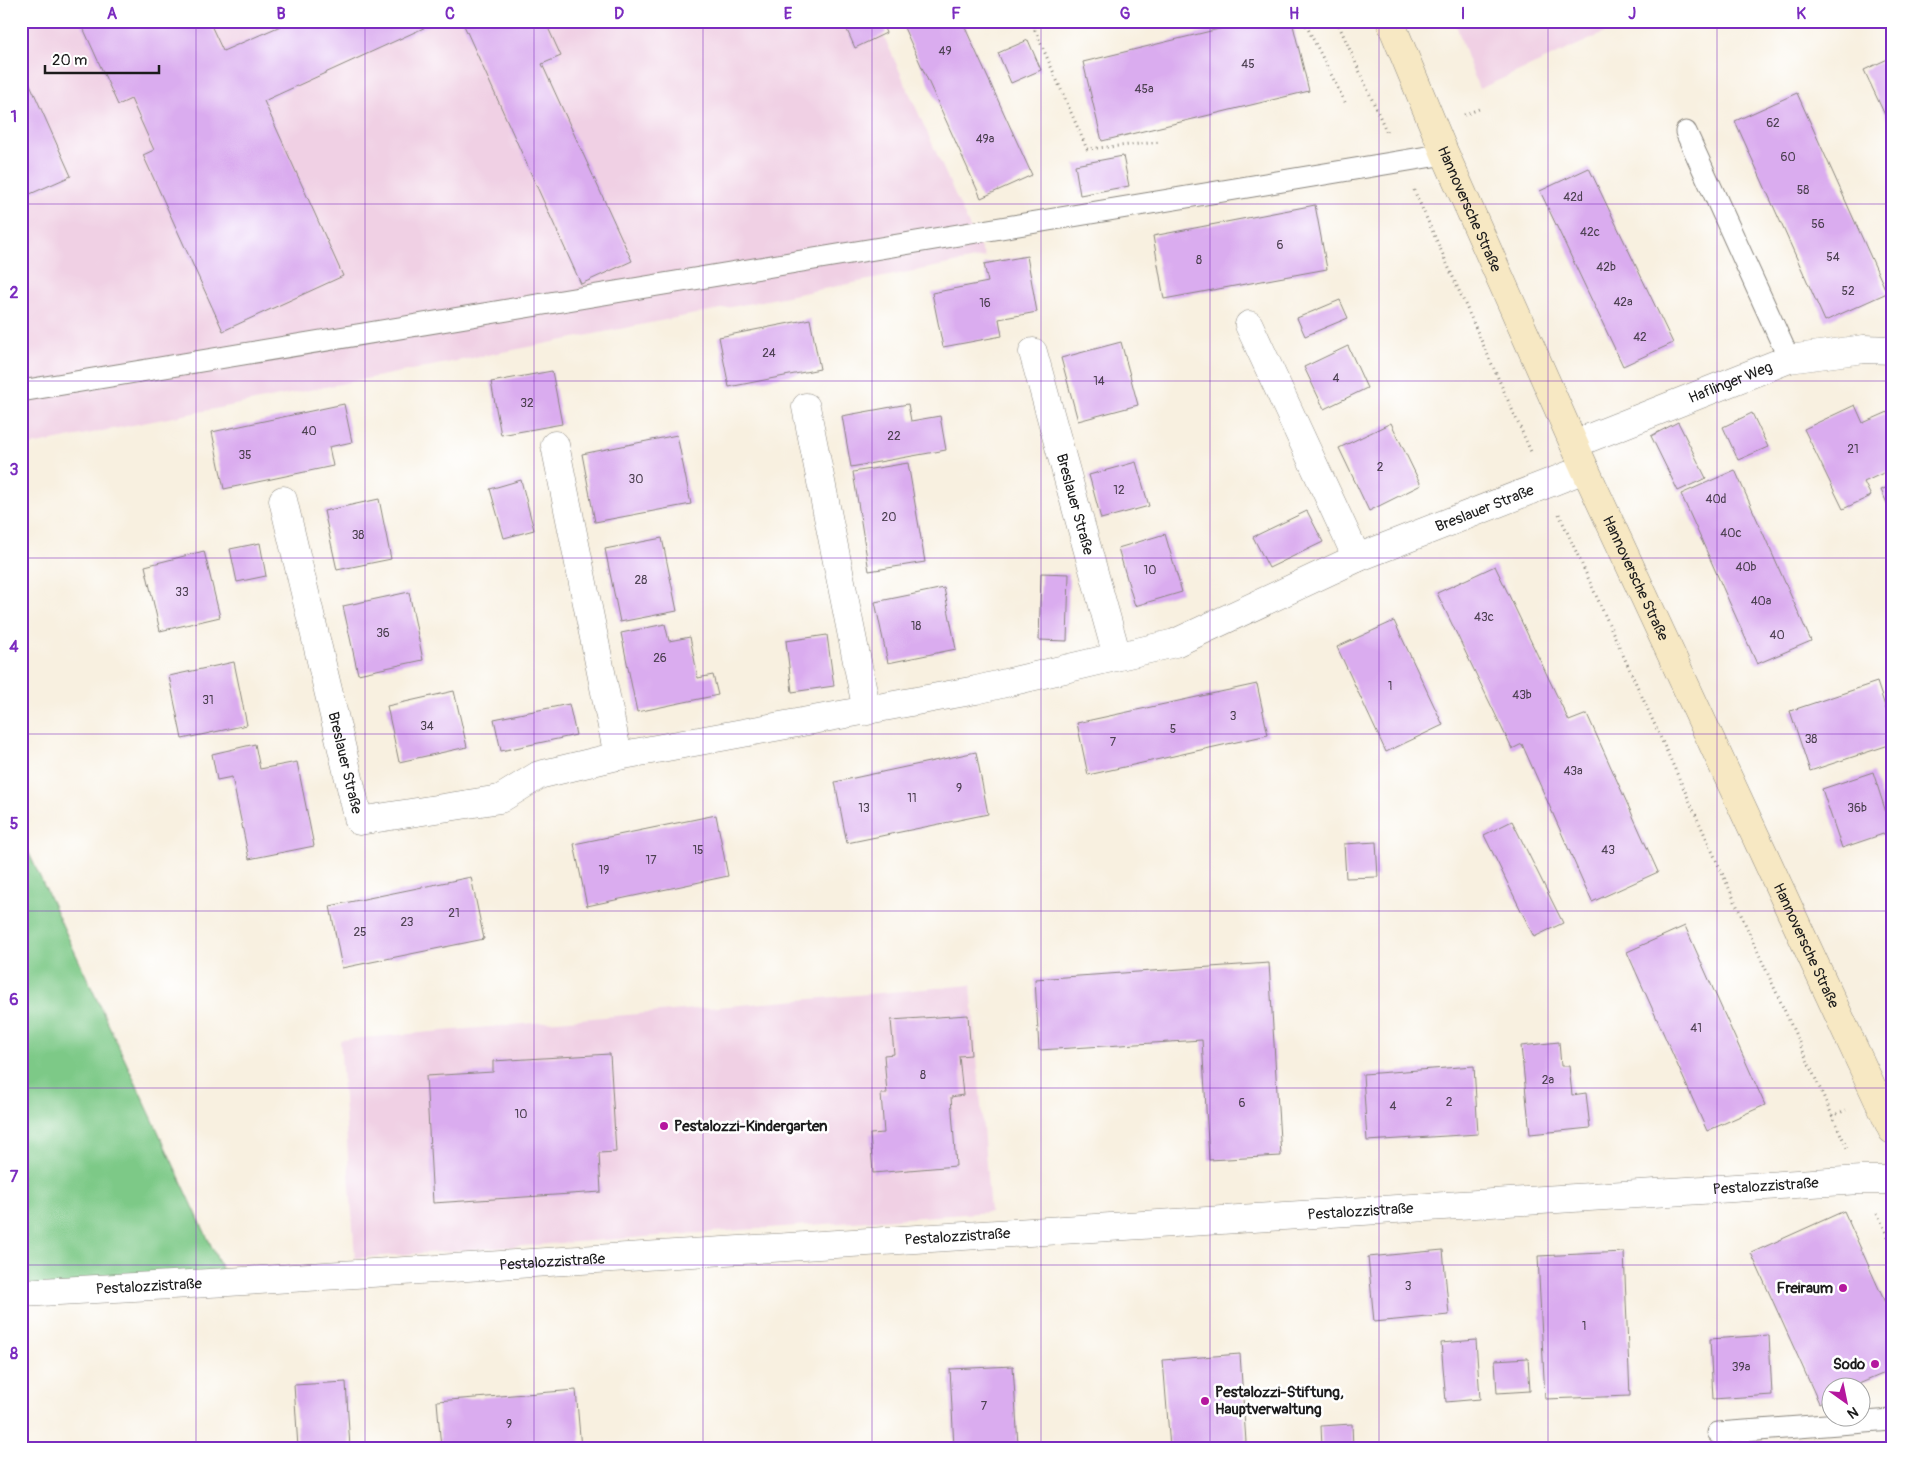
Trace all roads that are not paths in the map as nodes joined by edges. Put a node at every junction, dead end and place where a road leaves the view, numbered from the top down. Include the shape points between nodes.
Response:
1 (1390, 21) edge
2 (1686, 132) dead end
3 (1446, 154) junction
4 (1249, 325) dead end
5 (1892, 350) edge
6 (1033, 352) dead end
7 (1789, 359) junction
8 (21, 391) edge
9 (806, 407) dead end
10 (1574, 444) junction
11 (555, 445) dead end
12 (1584, 469) junction
13 (283, 500) dead end
14 (1357, 558) junction
15 (1117, 656) junction
16 (868, 710) junction
17 (618, 756) junction
18 (1892, 1130) edge
19 (1892, 1180) edge
20 (21, 1293) edge
21 (1892, 1420) edge
22 (1718, 1434) dead end

1 - 3 main road, Hannoversche Straße
2 - 7 lane
3 - 8 lane
3 - 10 main road, Hannoversche Straße
4 - 14 street
5 - 7 street, Haflinger Weg via 1864,349
6 - 15 street, Breslauer Straße
7 - 10 street, Haflinger Weg
9 - 16 street
10 - 12 main road, Hannoversche Straße
11 - 17 street
12 - 14 street, Breslauer Straße
12 - 18 main road, Hannoversche Straße
13 - 17 street, Breslauer Straße via 359,821 500,799 539,775
14 - 15 street, Breslauer Straße via 1175,643
15 - 16 street, Breslauer Straße via 976,690
16 - 17 street, Breslauer Straße
19 - 20 street, Pestalozzistraße
21 - 22 lane

